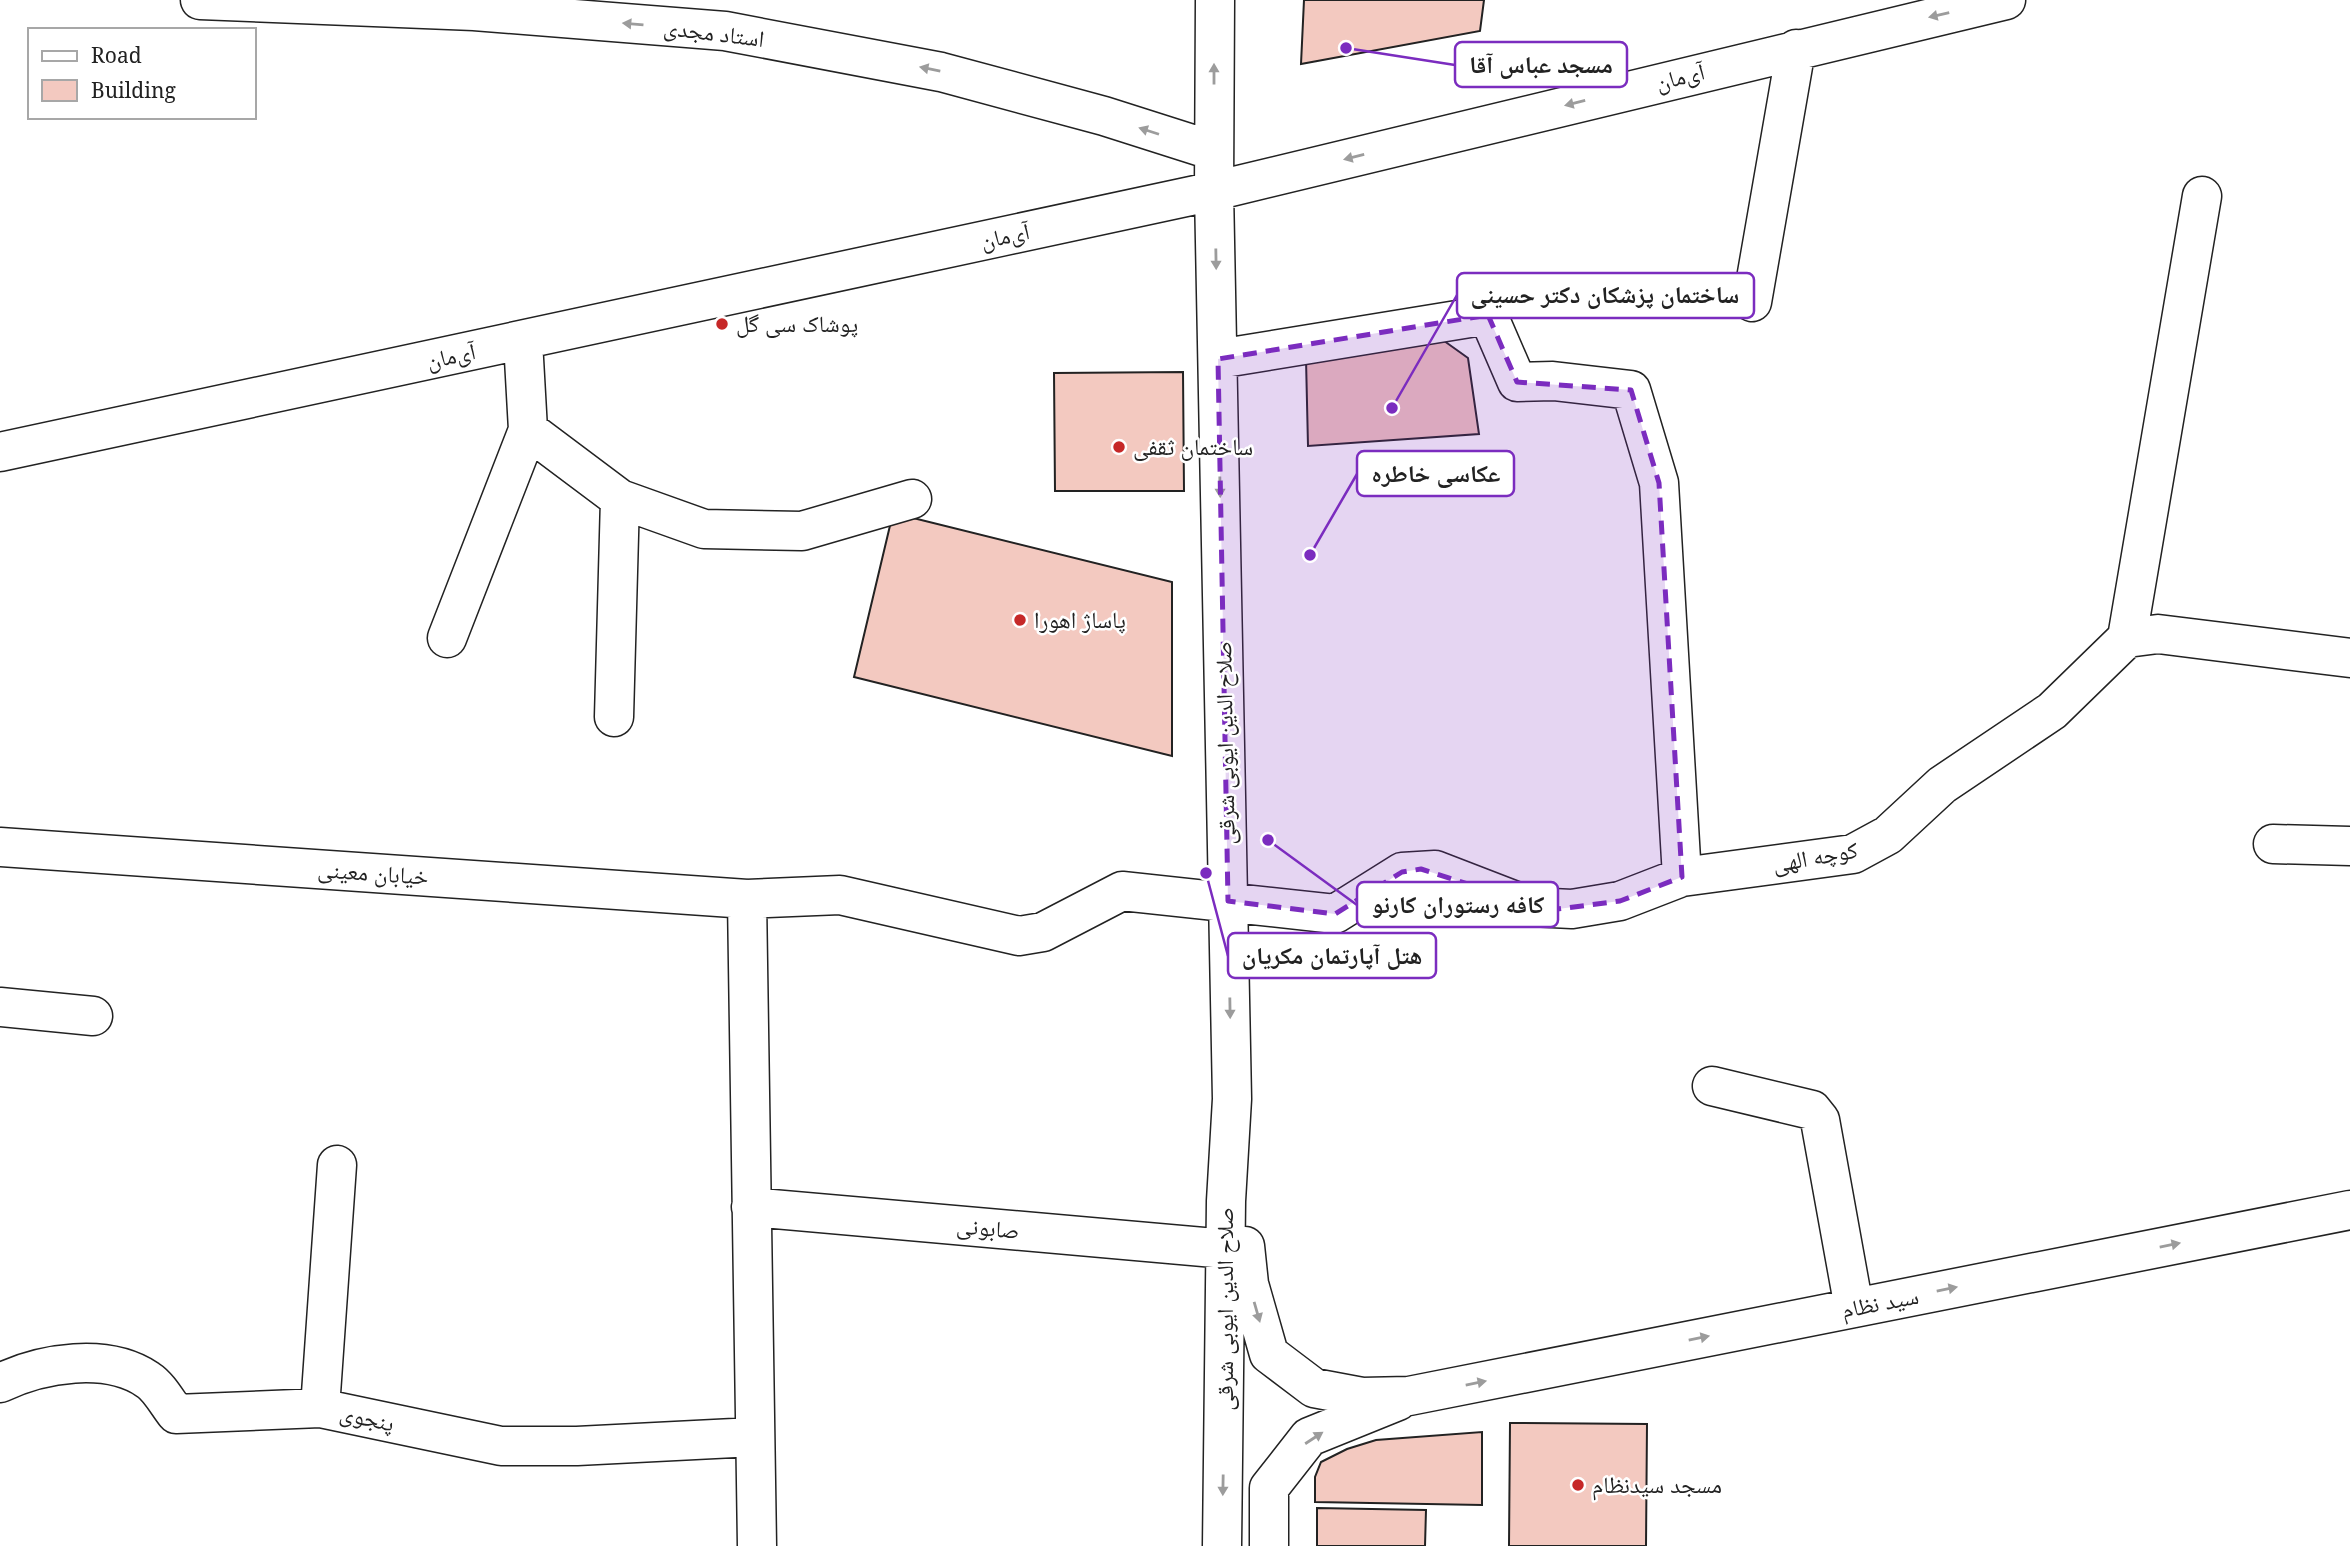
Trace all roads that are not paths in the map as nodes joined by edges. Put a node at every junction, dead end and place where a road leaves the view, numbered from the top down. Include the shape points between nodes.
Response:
1 (200, 0) edge
2 (1215, 0) edge
3 (2006, 0) edge
4 (474, 5) edge
5 (1890, 13) edge
6 (1796, 48) junction
7 (1214, 151) junction
8 (1214, 191) junction
9 (2202, 196) dead end
10 (1752, 302) dead end
11 (523, 341) junction
12 (1218, 359) junction
13 (528, 430) junction
14 (0, 452) edge
15 (620, 499) junction
16 (912, 499) dead end
17 (447, 638) dead end
18 (2127, 638) junction
19 (2350, 658) edge
20 (614, 717) dead end
21 (2273, 845) dead end
22 (2350, 846) edge
23 (0, 847) edge
24 (1682, 877) junction
25 (747, 899) junction
26 (1228, 901) junction
27 (0, 1007) edge
28 (93, 1016) dead end
29 (1712, 1086) dead end
30 (1232, 1099) junction
31 (337, 1165) dead end
32 (751, 1208) junction
33 (2350, 1210) edge
34 (1226, 1249) junction
35 (1854, 1308) junction
36 (0, 1383) edge
37 (1409, 1396) junction
38 (320, 1408) junction
39 (754, 1437) junction
40 (757, 1546) edge
41 (1222, 1546) edge
42 (1269, 1546) edge

1 - 4 street, استاد مجدی
7 -> 2 street, صلاح الدین ایوبی شرقی
3 -> 5 street, آی‌مان
7 -> 4 street, استاد مجدی via 928,69 725,31
5 - 6 street, آی‌مان
6 -> 8 street, آی‌مان
6 - 10 street
7 - 8 street, صلاح الدین ایوبی شرقی
8 - 11 street, آی‌مان
8 -> 12 street, صلاح الدین ایوبی شرقی
9 - 18 street
11 - 13 street
11 - 14 street, آی‌مان
12 - 24 street via 1488,315 1517,382 1553,381 1631,390 1659,483
12 -> 26 street, صلاح الدین ایوبی شرقی
13 - 15 street
13 - 17 street
15 - 16 street via 704,529 802,531
15 - 20 street
18 - 19 street via 2158,634
18 - 24 street, کوچه الهی via 2052,711 1942,785 1873,846 1853,853
21 - 22 street
23 - 25 street, خیابان معینی
24 - 26 street, کوچه الهی via 1620,901 1572,909 1531,907 1435,870 1421,869 1402,872 1335,914
25 - 26 street, خیابان معینی via 840,895 1019,936 1043,932 1122,891
25 - 32 street
26 -> 30 street, صلاح الدین ایوبی شرقی
27 - 28 street
29 - 35 street via 1812,1110 1820,1120
30 - 34 street, صلاح الدین ایوبی شرقی
30 -> 37 street via 1249,1284 1269,1354 1314,1388 1362,1397
31 - 38 street
32 - 34 street, صابونی
32 - 39 street
35 -> 33 street, سید نظام
34 -> 41 street, صلاح الدین ایوبی شرقی
37 -> 35 street, سید نظام
36 - 38 street, پنجوی via 62,1364 110,1366 149,1380 176,1414
42 -> 37 street via 1269,1488 1309,1437
38 - 39 street, پنجوی via 501,1446
39 - 40 street

